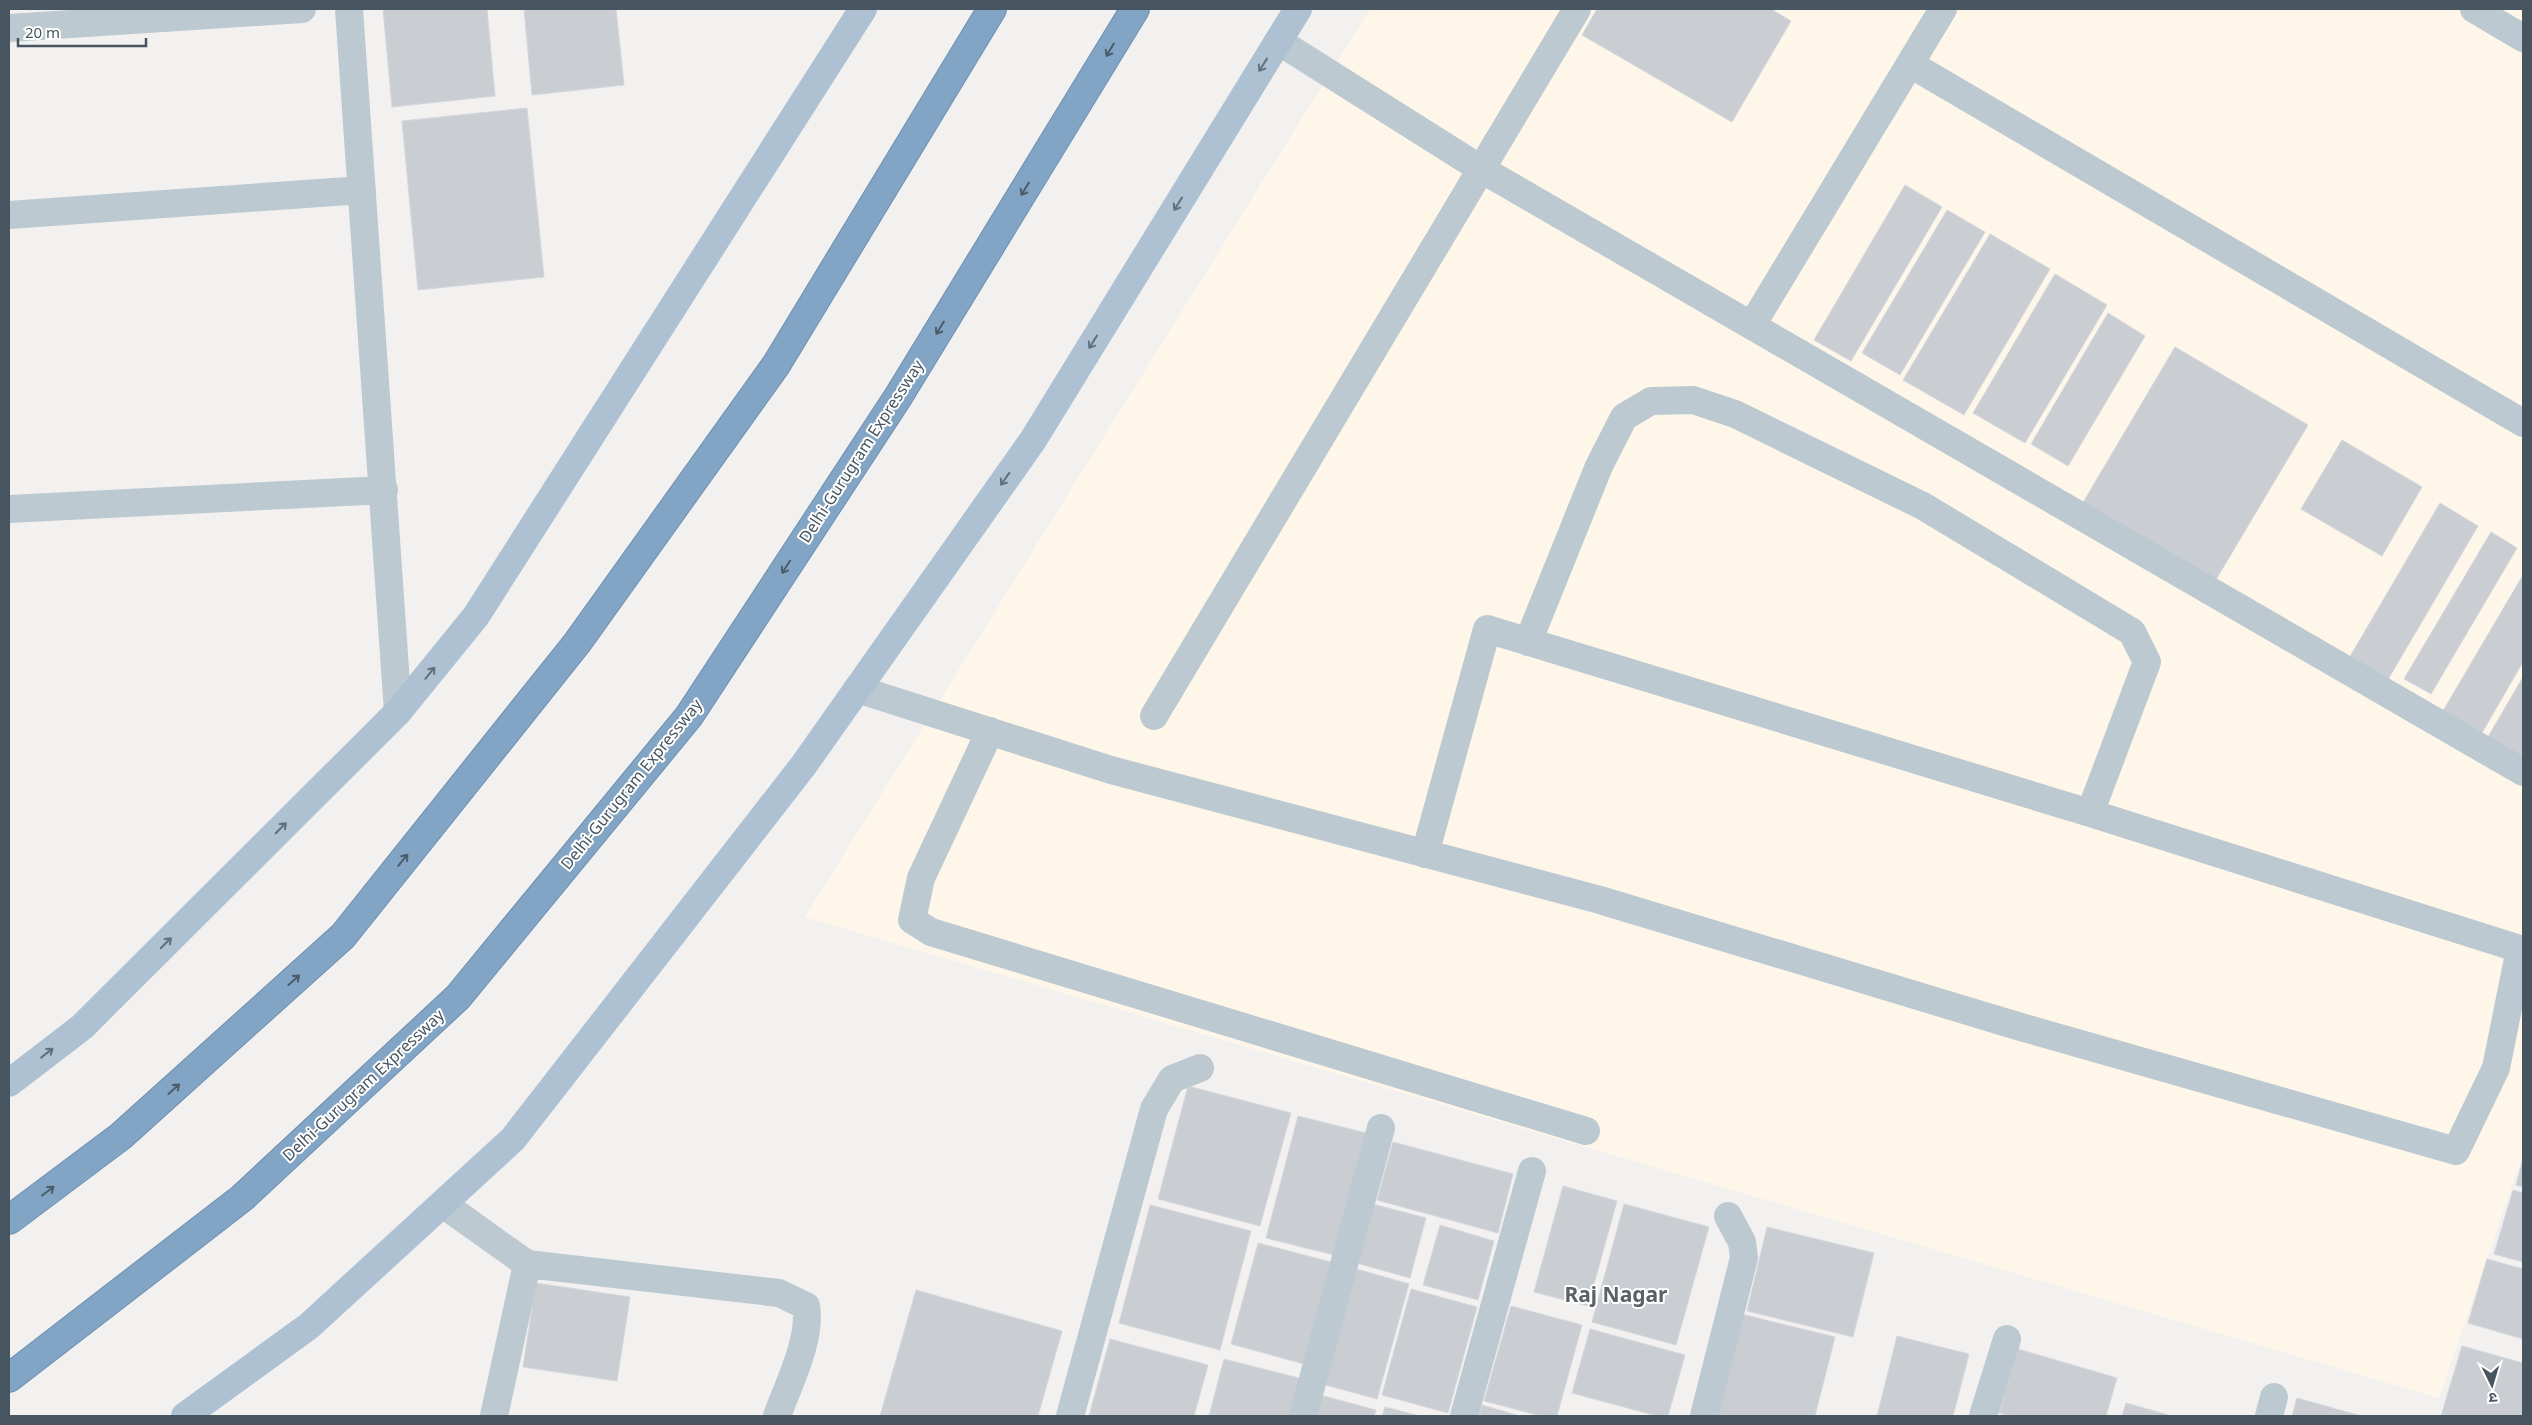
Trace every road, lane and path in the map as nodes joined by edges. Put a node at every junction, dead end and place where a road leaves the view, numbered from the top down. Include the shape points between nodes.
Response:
1 (302, 9) edge
2 (349, 9) edge
3 (863, 9) edge
4 (992, 9) edge
5 (1135, 9) edge
6 (1298, 9) edge
7 (1577, 9) edge
8 (1943, 9) edge
9 (2474, 9) edge
10 (9, 28) edge
11 (2523, 38) edge
12 (1278, 41) junction
13 (1910, 64) junction
14 (1481, 169) junction
15 (362, 190) junction
16 (9, 215) edge
17 (1752, 325) junction
18 (2523, 423) edge
19 (384, 490) junction
20 (9, 509) edge
21 (1528, 642) junction
22 (858, 689) junction
23 (398, 712) junction
24 (1154, 716) dead end
25 (990, 731) junction
26 (2523, 772) edge
27 (2090, 813) junction
28 (1425, 854) junction
29 (1200, 1068) dead end
30 (9, 1083) edge
31 (1381, 1128) dead end
32 (1586, 1131) dead end
33 (1532, 1171) dead end
34 (443, 1204) junction
35 (1728, 1216) dead end
36 (9, 1220) edge
37 (527, 1264) junction
38 (2007, 1339) dead end
39 (9, 1378) edge
40 (185, 1416) edge
41 (494, 1416) edge
42 (777, 1416) edge
43 (1070, 1416) edge
44 (1303, 1416) edge
45 (1464, 1416) edge
46 (1704, 1416) edge
47 (1983, 1416) edge

1 - 10 street
2 - 15 street
23 -> 3 main road via 476,616
36 -> 4 highway via 122,1136 343,936 576,643 776,365
5 -> 39 highway, Delhi-Gurugram Expressway via 898,396 683,724 458,997 242,1198
6 - 12 main road
7 - 14 street
8 - 13 street
9 - 11 street
12 - 14 street
12 -> 22 main road via 1032,440
13 - 17 street
13 - 18 street
14 - 17 street
14 - 24 street
15 - 16 street
15 - 19 street
17 - 26 street
19 - 20 street
19 - 23 street
21 - 27 street
21 - 27 street via 1599,466 1624,417 1651,401 1693,400 1735,414 1923,506 2132,632 2147,662
21 - 28 street via 1487,629
22 - 25 street
22 - 34 main road via 803,766 513,1139
30 -> 23 main road via 82,1027
25 - 28 street via 1112,770
25 - 32 street via 921,878 912,920 941,935
27 - 28 street via 2520,949 2496,1068 2456,1151 2014,1025 1600,900
29 - 43 street via 1172,1080 1154,1109
31 - 44 street
33 - 45 street
34 - 37 street
34 - 40 main road via 308,1326
35 - 46 street via 1742,1242 1744,1258
37 - 41 street
37 - 42 street via 779,1293 806,1306 809,1320 805,1338
38 - 47 street

